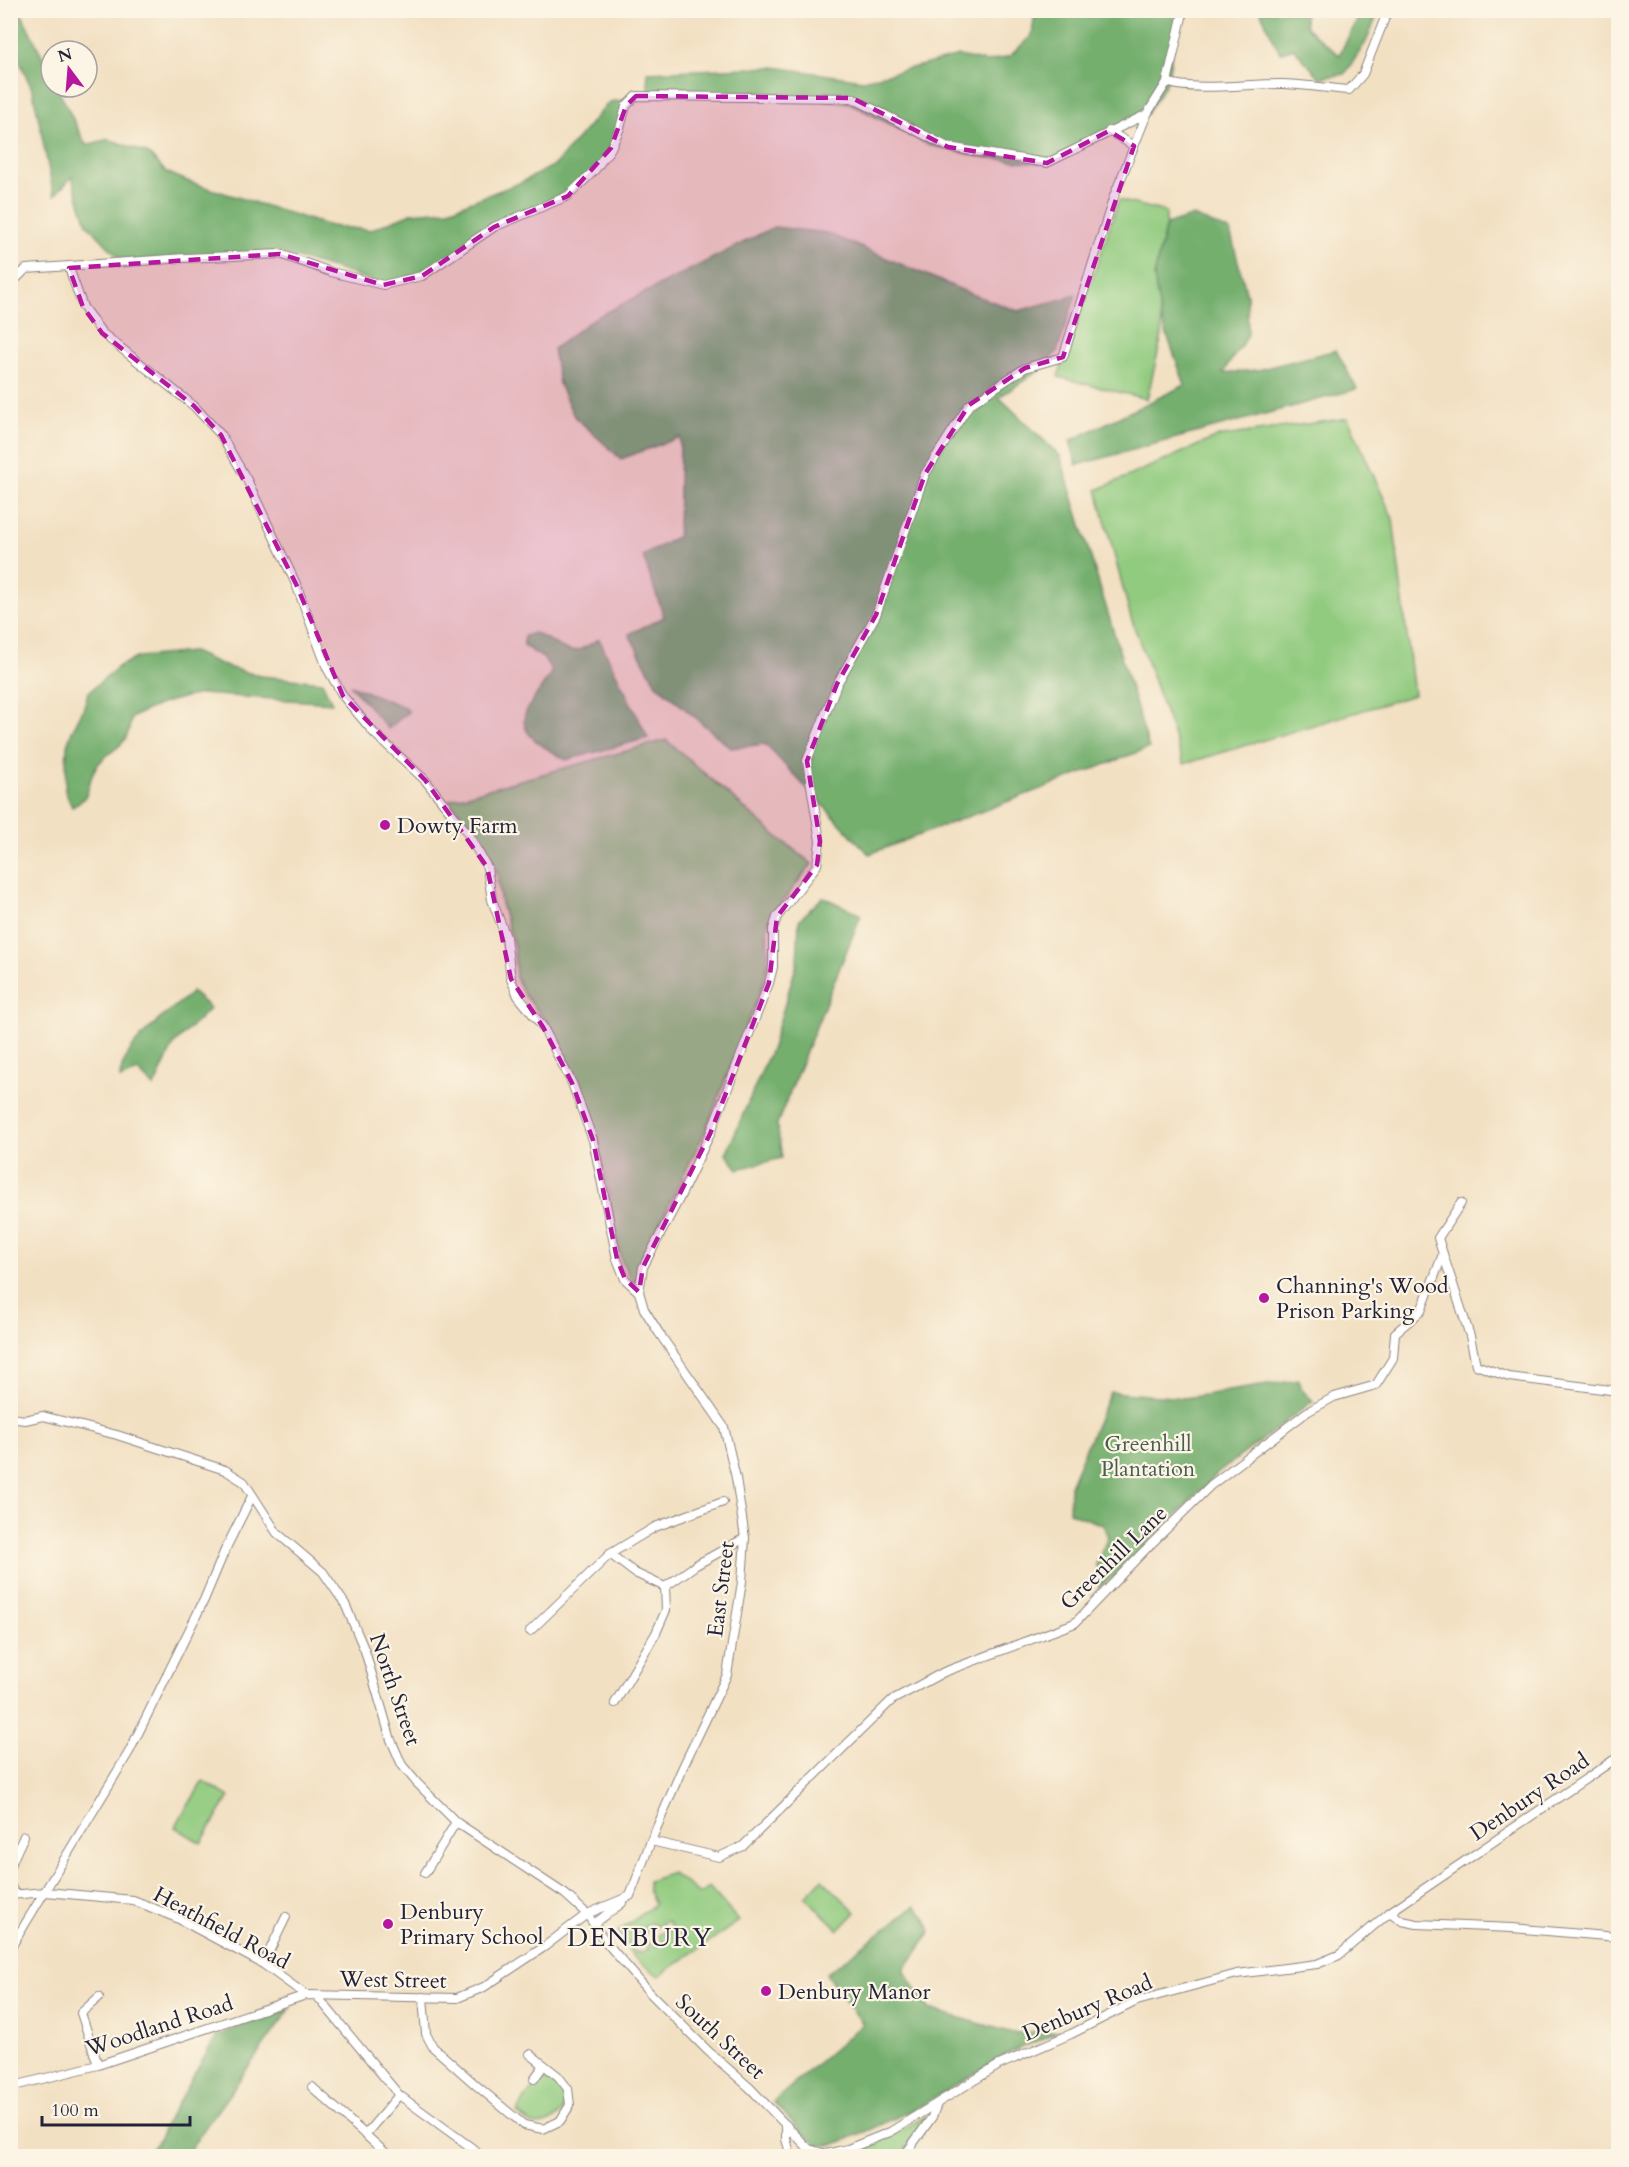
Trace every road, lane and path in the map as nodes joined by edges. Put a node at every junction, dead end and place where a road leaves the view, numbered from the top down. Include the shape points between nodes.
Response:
1 (1180, 10) edge
2 (1388, 10) edge
3 (1167, 82) junction
4 (1147, 114) junction
5 (1108, 131) junction
6 (1134, 146) junction
7 (69, 268) junction
8 (10, 285) edge
9 (1461, 1203) dead end
10 (1443, 1254) junction
11 (639, 1292) junction
12 (1618, 1390) edge
13 (10, 1418) edge
14 (252, 1496) junction
15 (723, 1502) dead end
16 (745, 1538) junction
17 (610, 1554) junction
18 (665, 1587) junction
19 (530, 1631) dead end
20 (615, 1702) dead end
21 (1618, 1757) edge
22 (456, 1822) junction
23 (24, 1836) dead end
24 (651, 1841) junction
25 (10, 1866) edge
26 (426, 1873) dead end
27 (10, 1885) edge
28 (46, 1892) junction
29 (13, 1895) edge
30 (630, 1896) junction
31 (1390, 1912) junction
32 (587, 1914) junction
33 (286, 1917) dead end
34 (594, 1924) junction
35 (1618, 1937) edge
36 (10, 1949) edge
37 (263, 1964) junction
38 (306, 1995) junction
39 (317, 1996) junction
40 (99, 1997) dead end
41 (423, 1997) junction
42 (530, 2054) dead end
43 (98, 2065) junction
44 (544, 2065) junction
45 (534, 2079) dead end
46 (10, 2087) edge
47 (312, 2087) dead end
48 (399, 2095) junction
49 (937, 2104) junction
50 (786, 2126) junction
51 (365, 2135) junction
52 (848, 2149) junction
53 (389, 2157) edge
54 (483, 2157) edge
55 (791, 2157) edge
56 (840, 2157) edge
57 (904, 2157) edge

1 - 3 street via 1182,17
2 - 3 street via 1363,74 1349,90 1283,84 1201,86
3 - 4 street
4 - 5 street
4 - 6 street
5 - 6 street
5 - 7 street via 1047,163 948,147 852,98 636,96 626,106 605,156 568,196 494,228 422,276 383,285 280,254 144,260
6 - 11 street via 1114,196 1063,357 1025,368 969,405 925,474 876,615 837,684 807,761 820,841 817,866 777,917 773,929 773,967 765,994 710,1134 643,1267
7 - 8 street via 26,269
7 - 11 street, East Street via 83,307 102,333 194,406 221,435 286,563 327,668 343,696 374,733 425,780 466,831 488,867 492,900 506,937 511,979 518,996 543,1027 572,1083 593,1140 617,1259 625,1279
9 - 10 street via 1438,1238
10 - 12 street via 1476,1365 1509,1377
10 - 24 street, Greenhill Lane via 1421,1311 1395,1333 1394,1358 1376,1386 1334,1397 1307,1412 1211,1485 1075,1623 944,1672 892,1700 743,1846 719,1857
11 - 16 street, East Street via 659,1333 724,1427
13 - 14 street, North Street via 43,1416 117,1435 225,1470 244,1482
14 - 22 street, North Street via 277,1533 323,1572 345,1604 402,1765
14 - 28 street via 129,1752
15 - 17 street via 655,1527
16 - 18 street
16 - 24 street, East Street via 727,1676
17 - 18 street via 635,1573
17 - 19 street
18 - 20 street via 666,1610 656,1633
21 - 31 street, Denbury Road
22 - 26 street
22 - 32 street, North Street via 565,1894
23 - 25 street
24 - 30 street, East Street
27 - 29 street
28 - 29 street, Heathfield Road
28 - 36 street
28 - 37 street, Heathfield Road via 133,1900 177,1918
30 - 32 street
30 - 34 street
31 - 35 street via 1402,1921 1418,1924
31 - 49 street, Denbury Road via 1329,1960 1237,1974 1137,2001 999,2065
32 - 34 street, South Street
32 - 41 street, West Street via 484,1987 457,1998
33 - 37 street
34 - 50 street, South Street via 650,1993
37 - 38 street, Heathfield Road
38 - 39 street, Woodland Road
38 - 43 street, Woodland Road
39 - 41 street, West Street
39 - 48 street
40 - 43 street via 81,2013
41 - 44 street via 426,2034 433,2047 524,2124 543,2128 561,2121 570,2105 568,2088
42 - 44 street
43 - 46 street, Woodland Road
44 - 45 street
47 - 51 street
48 - 51 street
48 - 54 street
49 - 52 street, Denbury Road via 890,2132
49 - 57 street
50 - 52 street, South Street via 808,2149 826,2154
50 - 55 street
51 - 53 street
52 - 56 street

